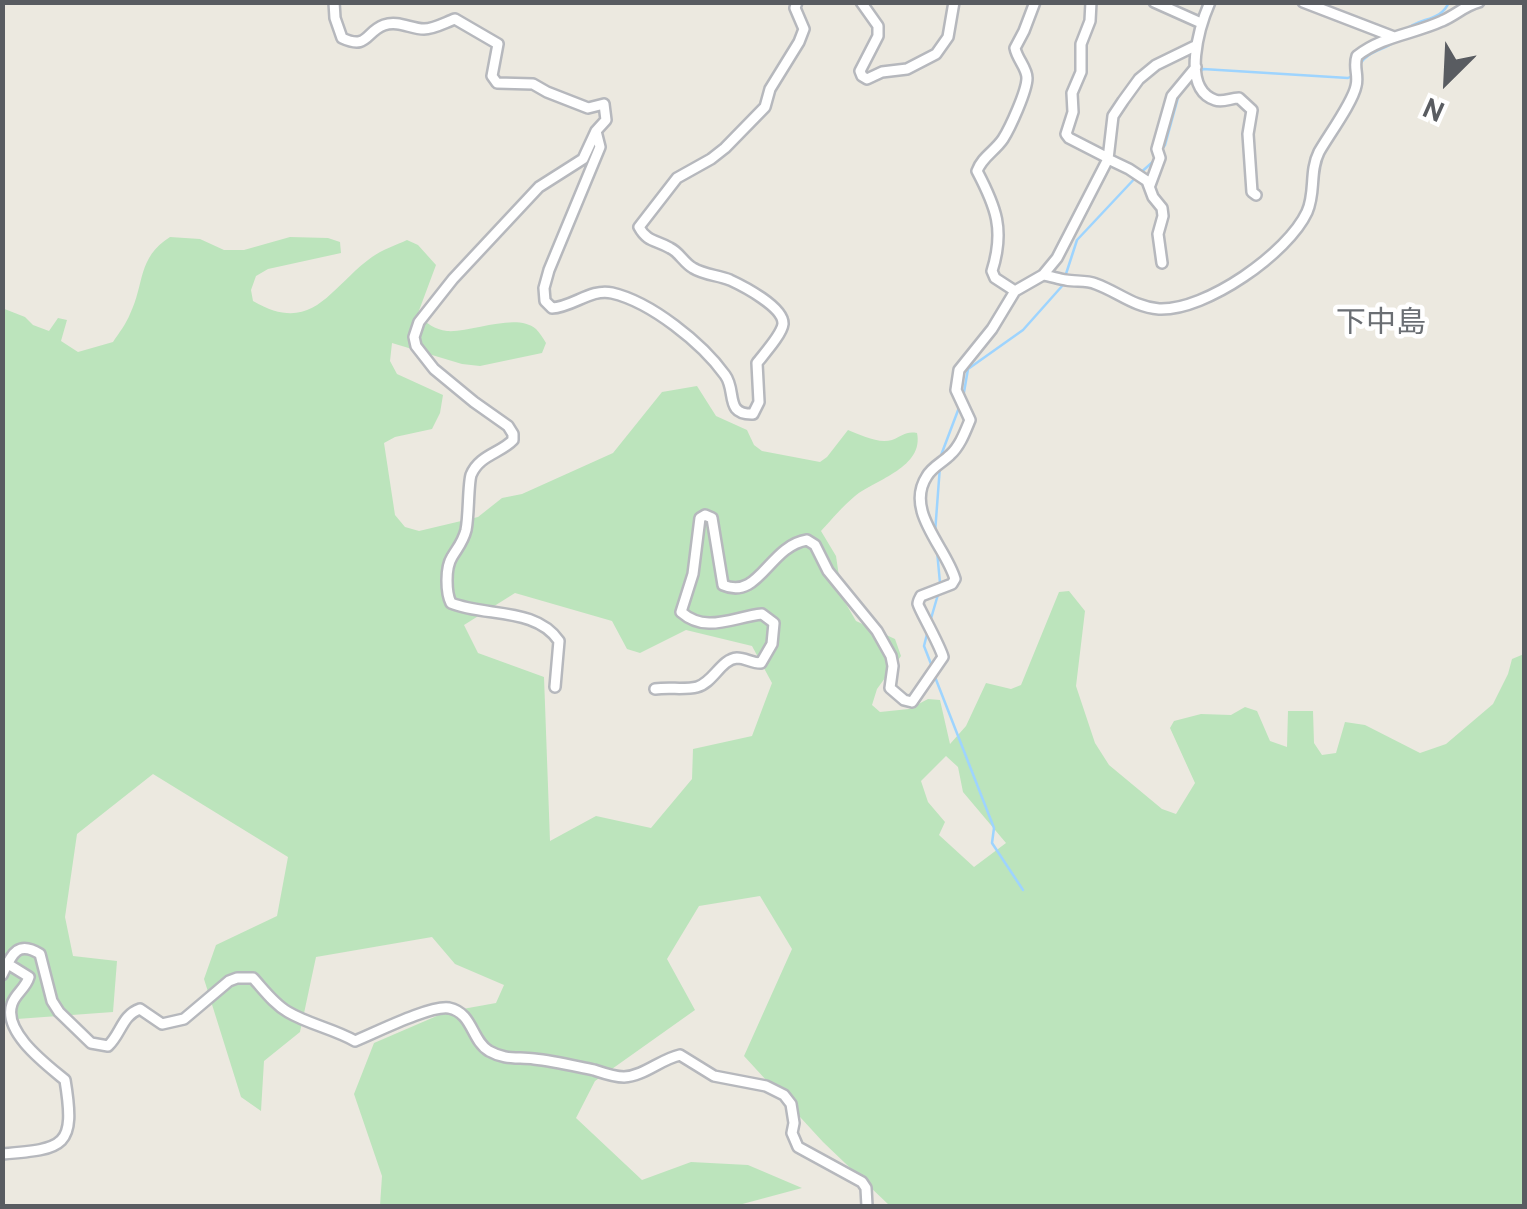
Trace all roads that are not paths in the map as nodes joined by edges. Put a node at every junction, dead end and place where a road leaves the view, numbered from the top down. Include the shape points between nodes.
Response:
1 (334, 2) edge
2 (797, 2) edge
3 (861, 2) edge
4 (954, 2) edge
5 (1035, 2) edge
6 (1091, 2) edge
7 (1154, 2) edge
8 (1210, 2) edge
9 (1304, 2) edge
10 (1479, 2) edge
11 (1463, 4) edge
12 (1201, 24) junction
13 (1394, 37) junction
14 (1195, 46) junction
15 (1196, 66) junction
16 (596, 132) junction
17 (1108, 159) junction
18 (1150, 185) junction
19 (1256, 195) dead end
20 (1162, 263) dead end
21 (1044, 274) junction
22 (1014, 291) junction
23 (555, 687) dead end
24 (656, 689) dead end
25 (8, 964) junction
26 (2, 975) edge
27 (2, 1154) edge
28 (867, 1206) edge

1 - 16 street via 342,38 354,43 384,25 426,29 456,19 498,44 496,83 533,84 588,108 604,104 606,120
2 - 16 street via 804,29 766,107 725,148 677,178 639,227 692,268 732,281 782,318 757,363 759,402 753,414 737,410 729,380 699,344 654,311 608,292 565,308 544,301 549,270 600,147
3 - 4 street via 878,26 860,71 867,79 936,54 948,36
5 - 22 street via 1014,48 1026,82 1005,136 977,170 997,214 992,271
6 - 17 street via 1066,134
7 - 12 street
8 - 12 street
9 - 13 street
10 - 11 street
11 - 13 street via 1441,22
12 - 14 street
13 - 21 street via 1356,58 1356,86 1314,163 1302,221 1246,275 1188,305 1161,309 1134,304 1089,281
14 - 15 street
14 - 17 street via 1156,65 1132,88 1114,113
15 - 18 street via 1172,96
15 - 19 street via 1211,98 1239,98 1252,110 1250,182
16 - 23 street via 583,159 539,187 453,279 414,337 434,369 512,434 472,474 467,528 450,560 448,596 465,609 524,617 555,634
17 - 18 street
17 - 21 street
18 - 20 street via 1163,210
21 - 22 street
22 - 24 street via 959,370 956,390 970,420 953,453 920,489 925,519 954,579 918,602 942,657 912,702 890,688 891,656 815,544 794,542 753,582 732,589 723,585 715,528 705,515 682,612 708,625 762,614 774,623 772,644 760,663 735,658 697,687
25 - 26 street
25 - 27 street via 29,977 12,1004 16,1032 65,1080 68,1129 45,1150
25 - 28 street via 22,948 40,954 59,1012 91,1043 108,1046 133,1011 162,1024 184,1019 229,981 253,978 289,1013 355,1041 450,1008 468,1020 486,1049 508,1059 626,1077 680,1055 714,1076 784,1095 798,1148 862,1182

